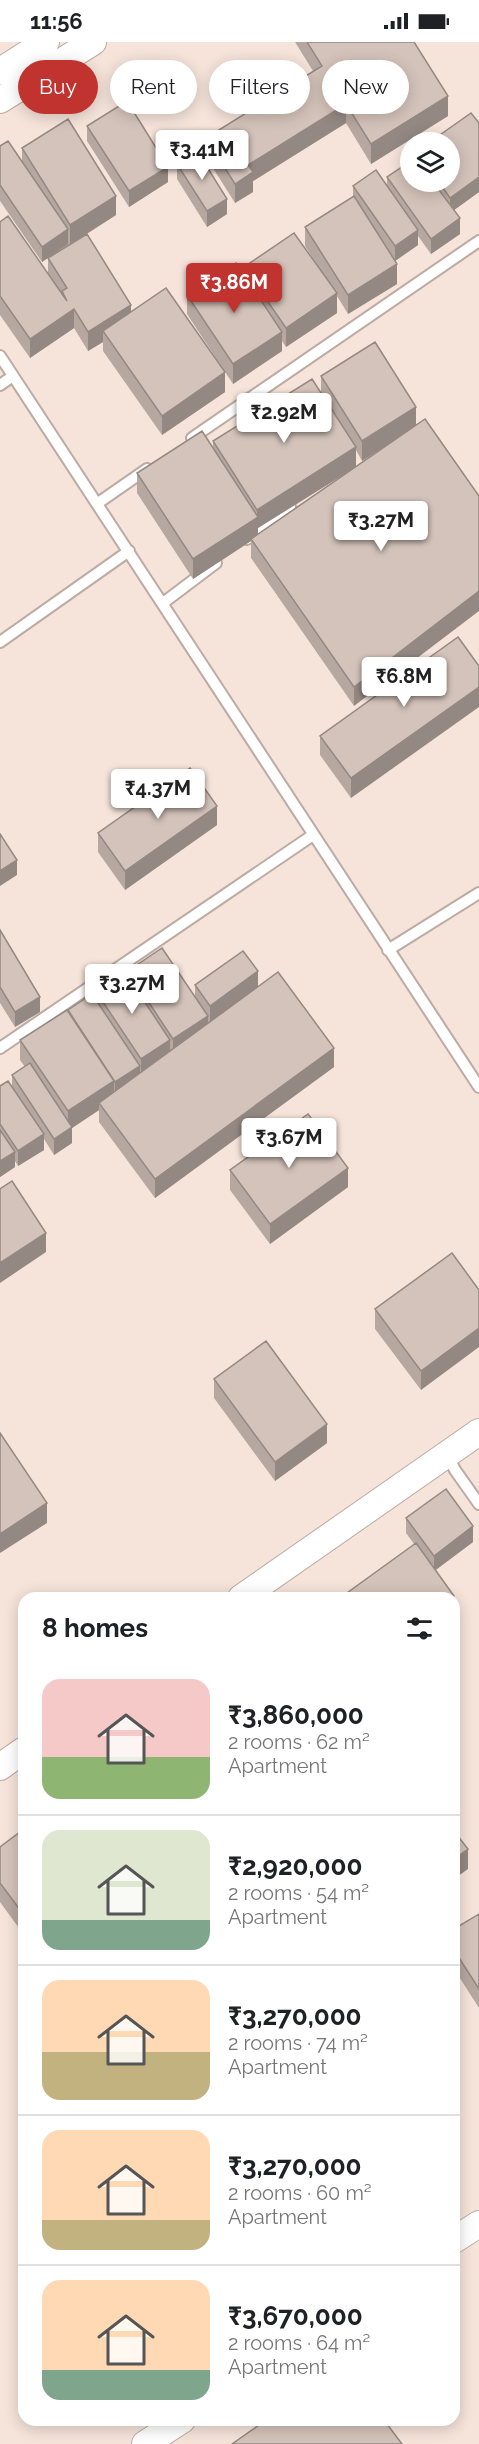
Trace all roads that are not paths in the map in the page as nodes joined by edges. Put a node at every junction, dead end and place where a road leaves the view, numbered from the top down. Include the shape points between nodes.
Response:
1 (46, 42) edge
2 (93, 42) edge
3 (0, 71) edge
4 (0, 100) edge
5 (479, 241) edge
6 (0, 356) edge
7 (13, 376) junction
8 (0, 385) edge
9 (186, 442) edge
10 (156, 463) edge
11 (299, 500) edge
12 (98, 503) junction
13 (129, 551) junction
14 (163, 603) junction
15 (0, 642) edge
16 (313, 835) junction
17 (479, 893) edge
18 (388, 950) junction
19 (0, 1048) edge
20 (479, 1087) edge
21 (479, 1432) edge
22 (447, 1454) junction
23 (479, 1504) edge
24 (249, 1592) edge
25 (18, 1754) edge
26 (0, 1767) edge
27 (479, 2224) edge
28 (460, 2236) edge
29 (173, 2426) edge
30 (145, 2444) edge

1 - 3 street
2 - 4 street
5 - 9 lane
6 - 7 lane
7 - 8 lane
7 - 12 lane
10 - 12 lane
11 - 14 lane
12 - 13 lane
13 - 14 lane
13 - 15 lane
14 - 16 lane
16 - 18 lane
16 - 19 lane
17 - 18 lane
18 - 20 lane
21 - 22 street
22 - 23 lane
22 - 24 street
25 - 26 street
27 - 28 street
29 - 30 street

